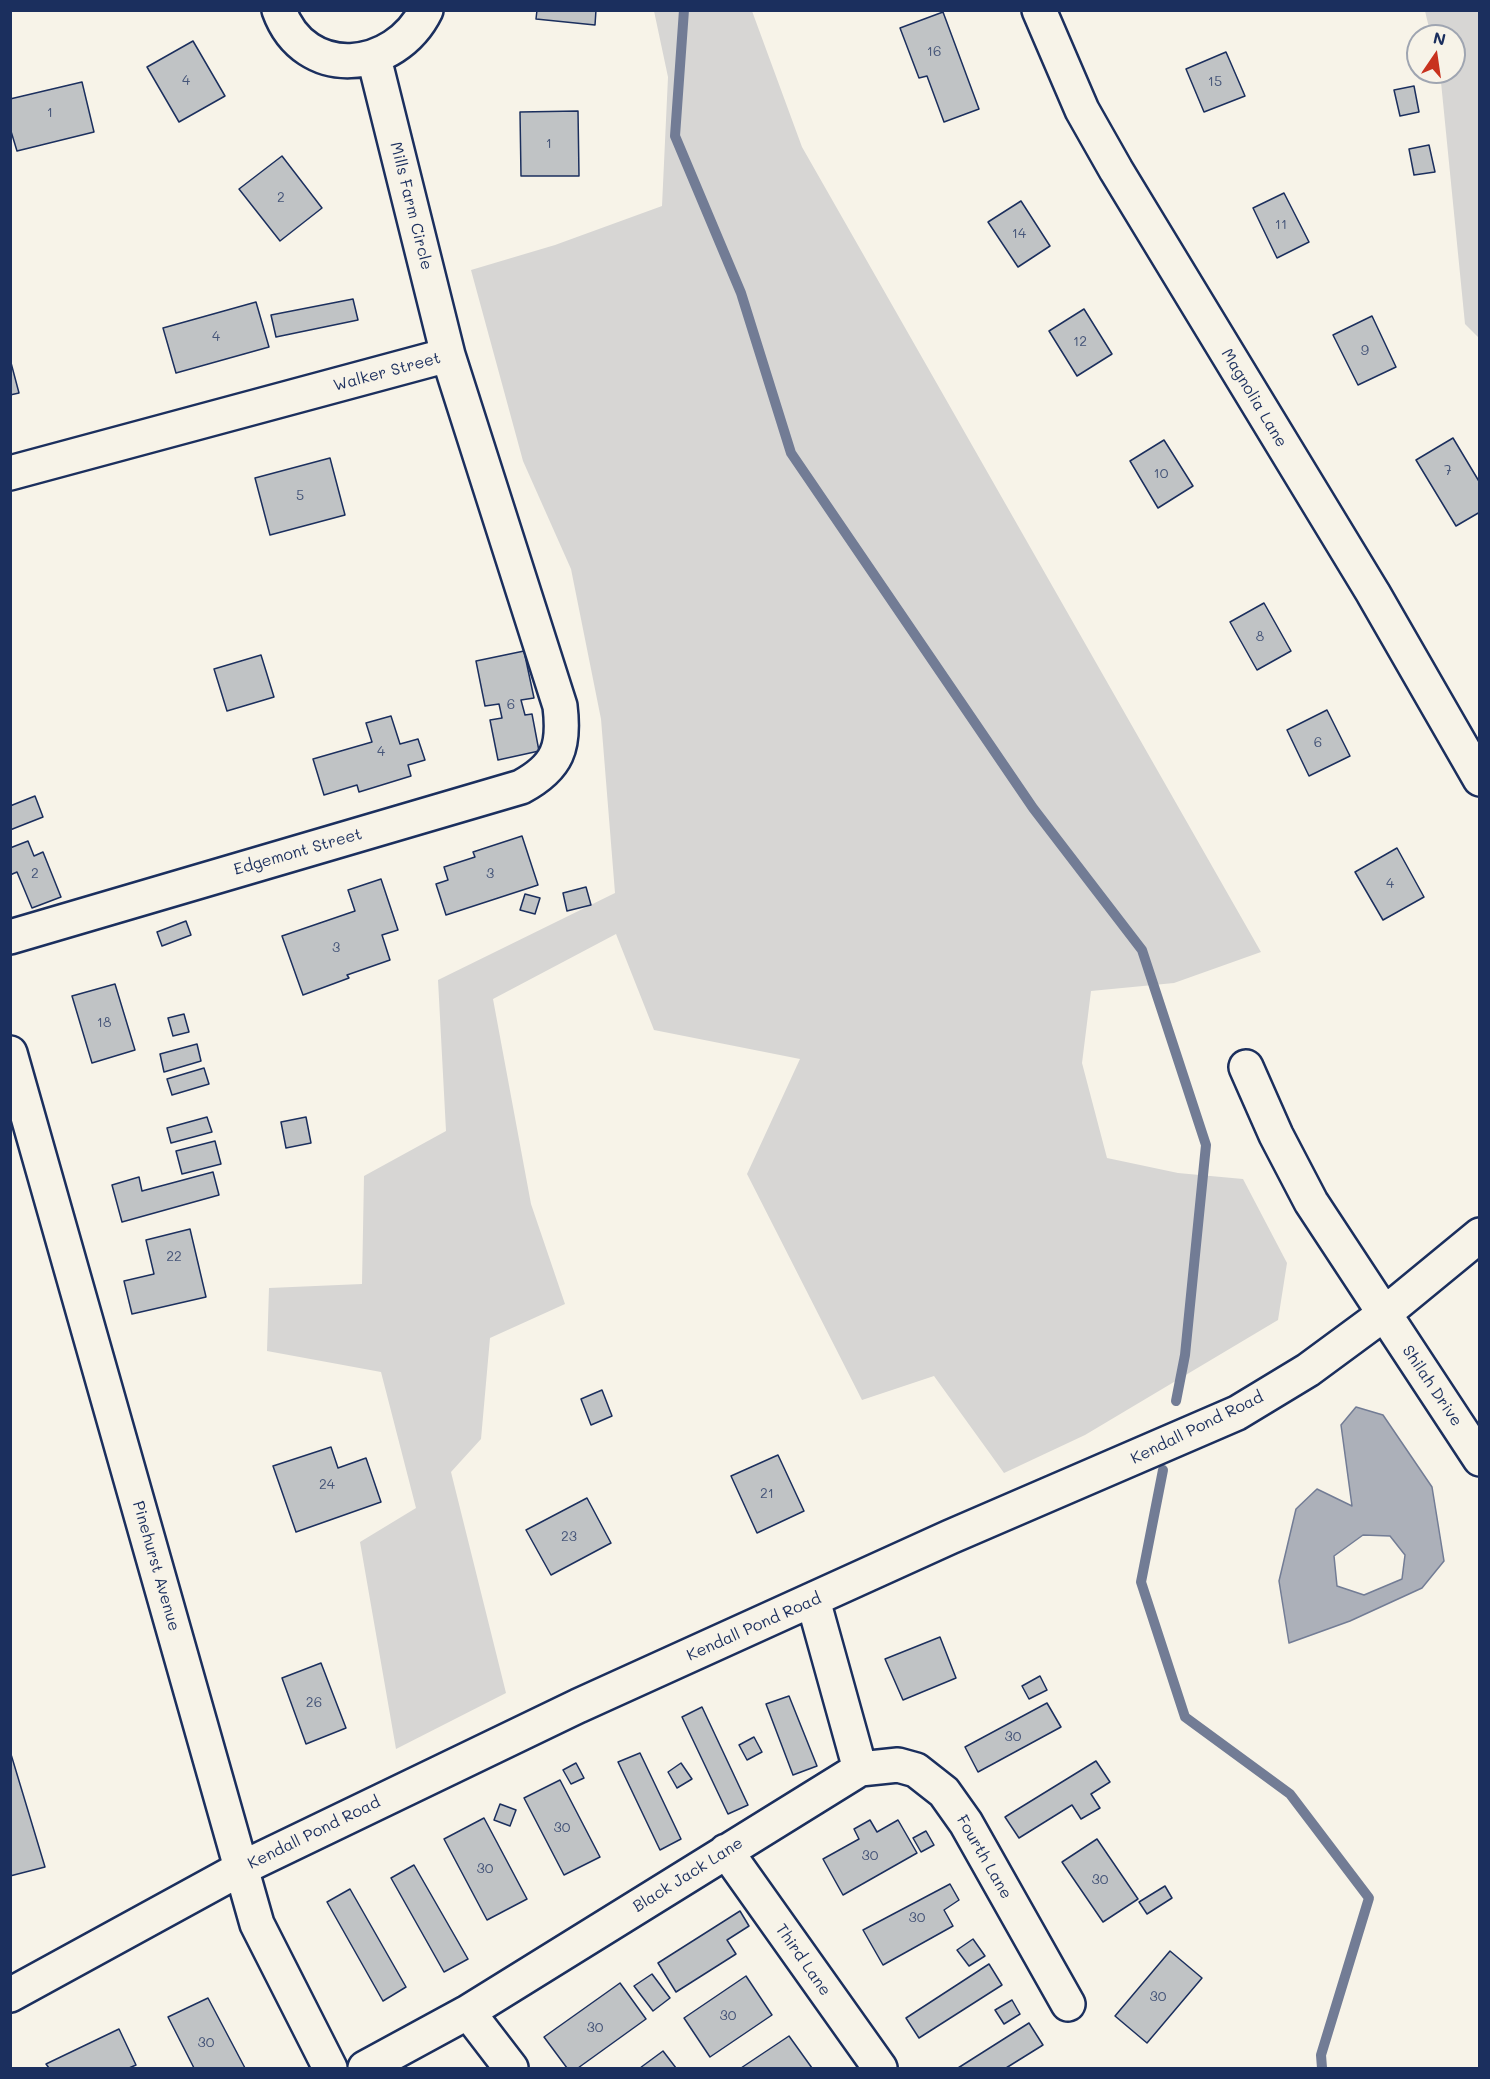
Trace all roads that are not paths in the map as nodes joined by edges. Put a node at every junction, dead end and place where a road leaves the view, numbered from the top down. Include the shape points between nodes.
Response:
1 (279, 10) edge
2 (426, 10) edge
3 (1039, 10) edge
4 (374, 58) junction
5 (448, 355) junction
6 (10, 474) edge
7 (562, 737) joint
8 (1479, 779) edge
9 (10, 937) edge
10 (10, 1053) edge
11 (1246, 1067) dead end
12 (1479, 1235) edge
13 (1384, 1314) junction
14 (1479, 1459) edge
15 (813, 1600) junction
16 (860, 1769) junction
17 (726, 1851) junction
18 (242, 1868) junction
19 (10, 1995) edge
20 (1068, 2004) dead end
21 (468, 2012) junction
22 (330, 2068) edge
23 (365, 2068) edge
24 (511, 2068) edge
25 (880, 2068) edge

1 - 4 street via 297,38 320,54 346,61
2 - 4 street via 405,40
3 - 8 street, Magnolia Lane via 1082,110 1116,170 1373,593
4 - 5 street, Mills Farm Circle
5 - 6 street, Walker Street
5 - 7 street, Walker Street via 560,706
7 - 9 street, Edgemont Street via 551,766 521,787
10 - 18 street, Pinehurst Avenue
11 - 13 street, Shilah Drive via 1311,1202
12 - 13 street, Kendall Pond Road
13 - 14 street, Shilah Drive
13 - 15 street, Kendall Pond Road via 1308,1370 1237,1413
15 - 16 street
15 - 18 street, Kendall Pond Road via 578,1706
16 - 17 street, Black Jack Lane
16 - 20 street, Fourth Lane via 898,1765 916,1770 944,1792 966,1823
17 - 21 street, Black Jack Lane
17 - 25 street, Third Lane
18 - 19 street, Kendall Pond Road
18 - 22 street, Pinehurst Avenue via 257,1924
21 - 23 street, Black Jack Lane
21 - 24 street

